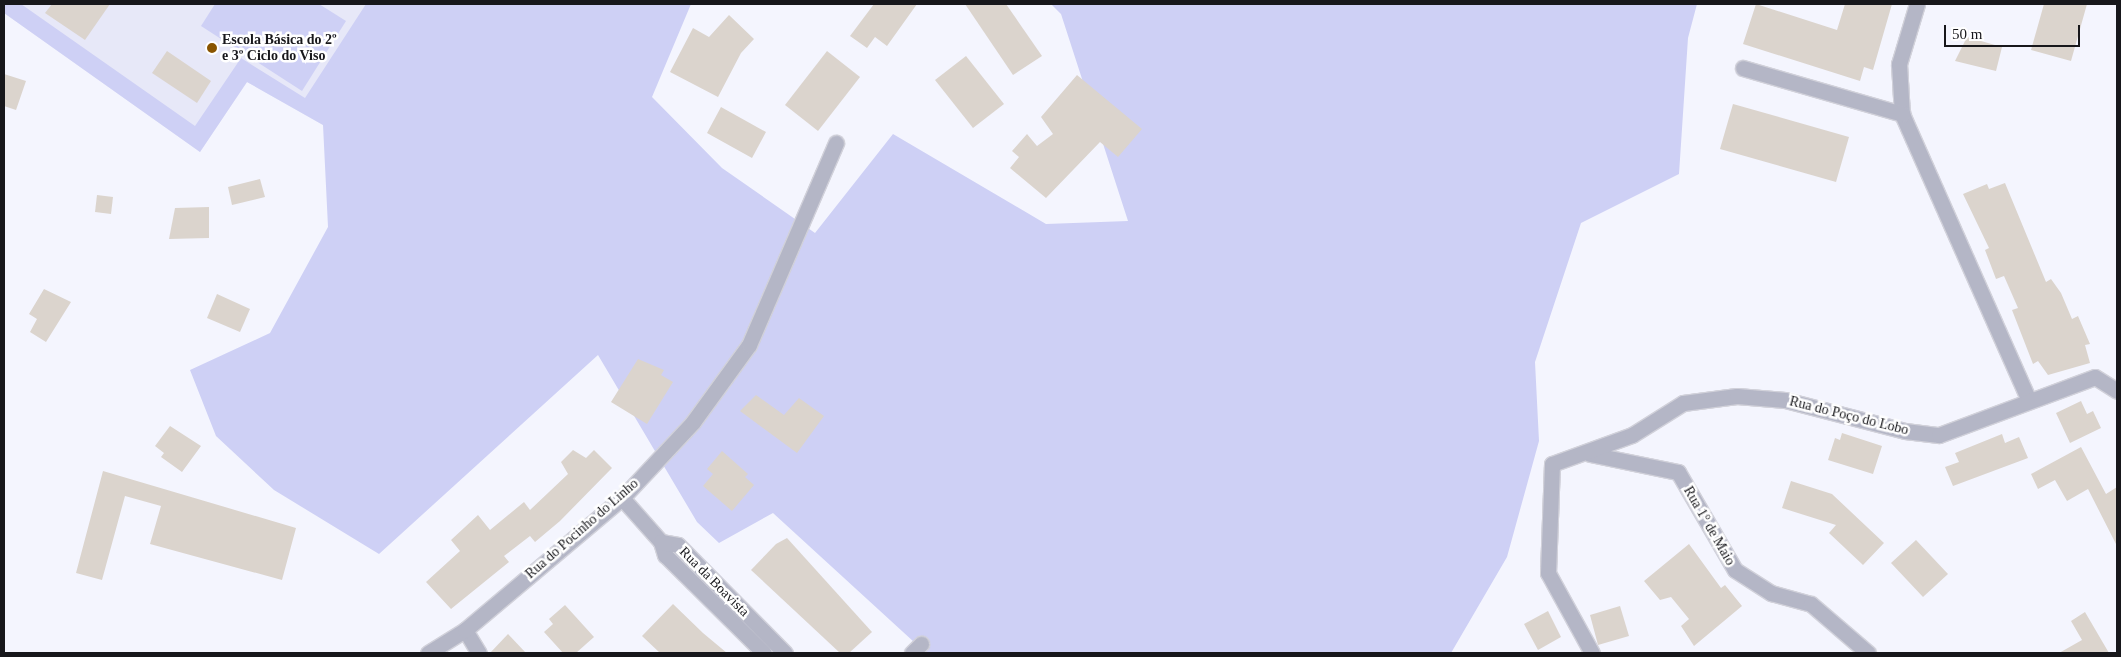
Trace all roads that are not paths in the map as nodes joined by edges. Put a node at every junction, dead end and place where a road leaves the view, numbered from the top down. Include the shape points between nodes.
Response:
1 (1917, 4) edge
2 (1743, 68) dead end
3 (1902, 114) junction
4 (836, 143) dead end
5 (2117, 391) edge
6 (2028, 398) junction
7 (1590, 454) junction
8 (622, 498) junction
9 (662, 542) junction
10 (465, 630) junction
11 (428, 653) edge
12 (479, 653) edge
13 (764, 653) edge
14 (785, 653) edge
15 (1592, 653) edge
16 (1868, 653) edge

1 - 3 street via 1899,64
2 - 3 street
3 - 6 street
4 - 8 street, Rua do Pocinho do Linho via 749,345 693,422
5 - 6 street, Rua do Poço do Lobo via 2095,377
6 - 7 street, Rua do Poço do Lobo via 1939,435 1905,431 1785,400 1737,396 1683,403 1632,435
7 - 15 street, Rua do Poço do Lobo via 1552,464 1548,573
7 - 16 street, Rua 1° de Maio via 1678,472 1734,570 1770,593 1811,604
8 - 9 street
8 - 10 street, Rua do Pocinho do Linho
9 - 13 street, Rua da Boavista via 665,555
9 - 14 street, Rua da Boavista via 678,545
10 - 11 street, Rua do Pocinho do Linho
10 - 12 street

